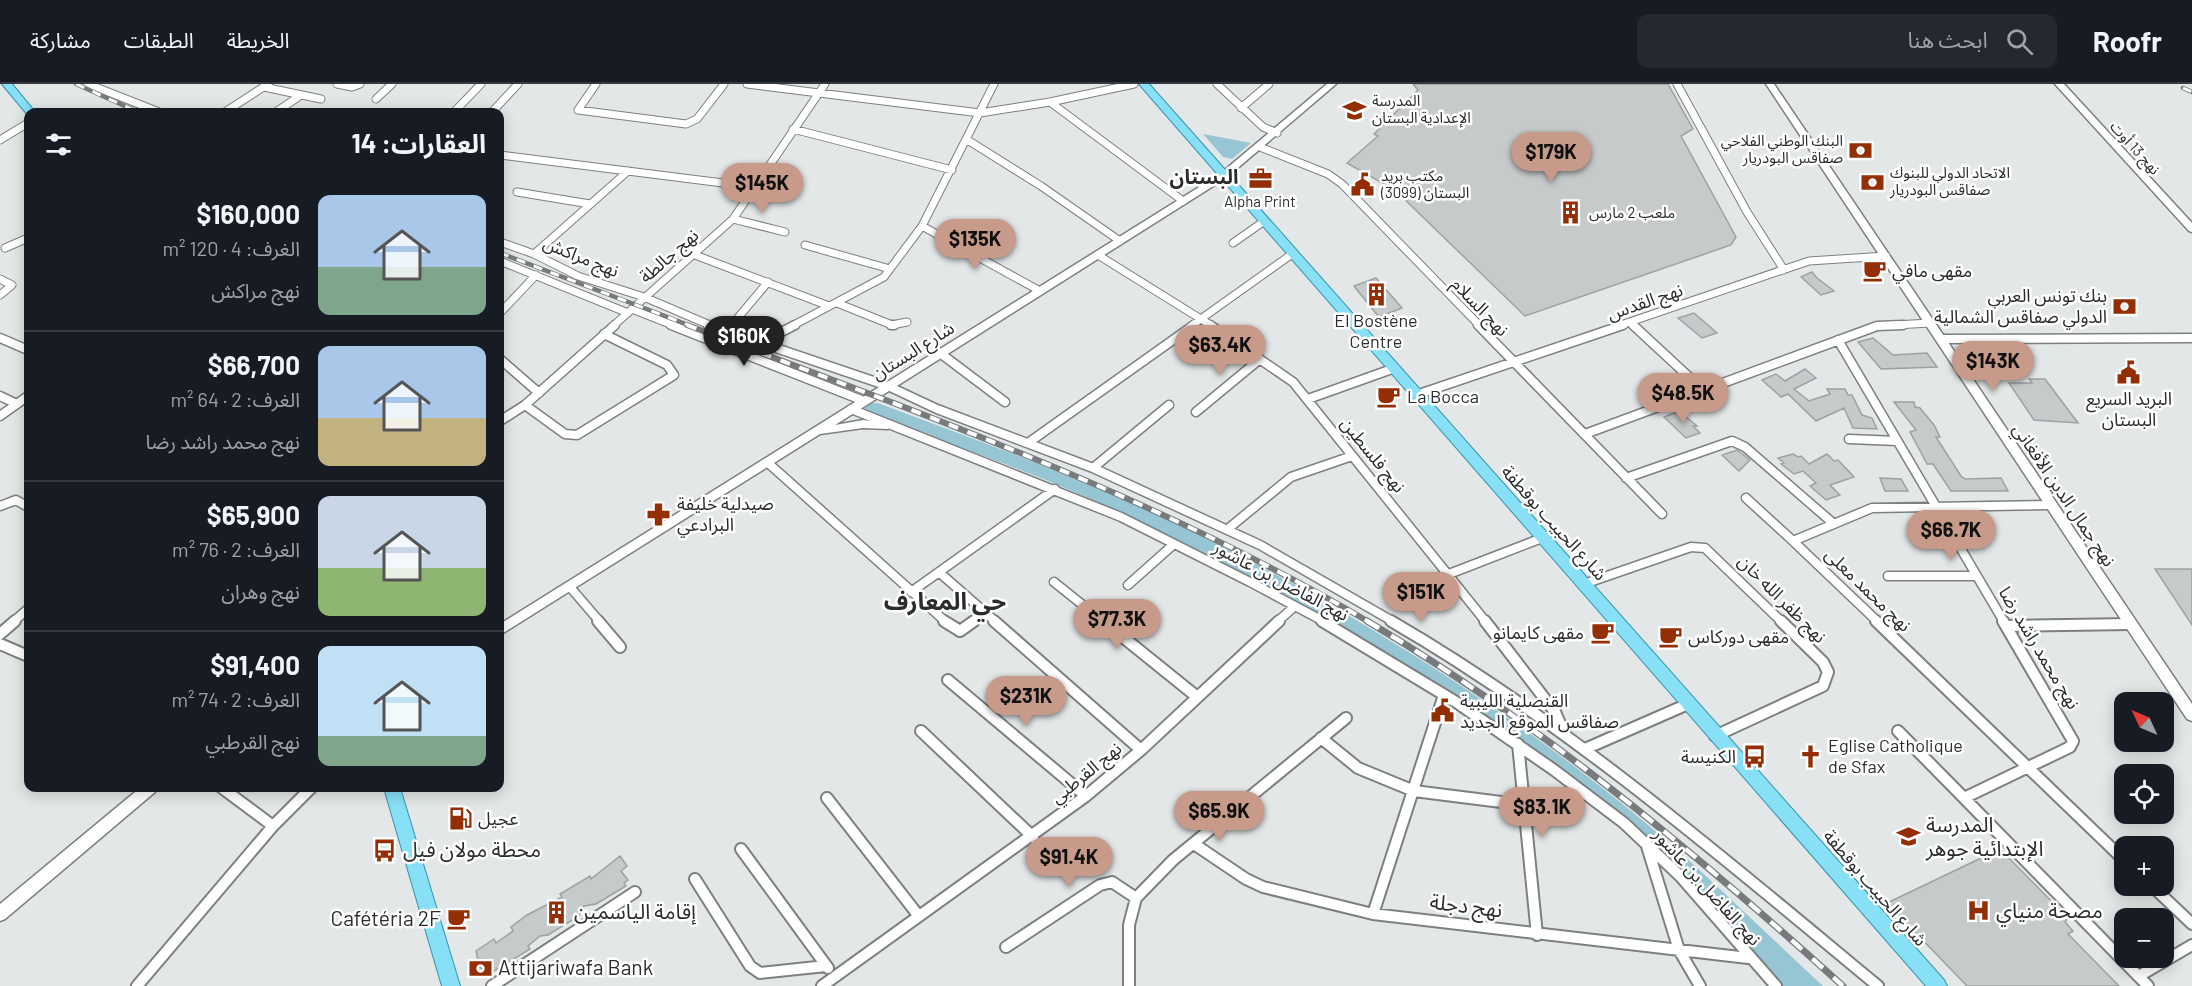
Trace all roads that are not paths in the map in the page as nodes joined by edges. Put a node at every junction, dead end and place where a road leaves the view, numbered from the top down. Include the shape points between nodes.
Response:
1 (7, 84) edge
2 (88, 84) edge
3 (337, 84) edge
4 (360, 84) edge
5 (392, 84) edge
6 (481, 84) edge
7 (518, 84) edge
8 (597, 84) edge
9 (724, 84) edge
10 (750, 84) edge
11 (825, 84) edge
12 (994, 84) edge
13 (1134, 84) edge
14 (1144, 84) edge
15 (1218, 84) edge
16 (1269, 84) edge
17 (1332, 84) edge
18 (1677, 84) edge
19 (1770, 84) edge
20 (2059, 84) edge
21 (267, 85) edge
22 (818, 94) junction
23 (301, 95) junction
24 (321, 99) dead end
25 (376, 99) dead end
26 (1050, 102) junction
27 (27, 108) edge
28 (149, 108) edge
29 (234, 108) edge
30 (282, 108) edge
31 (458, 108) edge
32 (496, 108) edge
33 (1242, 108) junction
34 (980, 113) junction
35 (24, 125) edge
36 (794, 129) junction
37 (1277, 133) junction
38 (966, 139) junction
39 (0, 140) edge
40 (1260, 147) junction
41 (504, 155) edge
42 (952, 170) junction
43 (628, 171) junction
44 (1223, 176) junction
45 (755, 187) junction
46 (517, 192) dead end
47 (1183, 201) junction
48 (590, 204) junction
49 (733, 219) junction
50 (1263, 222) junction
51 (922, 226) junction
52 (2192, 229) edge
53 (785, 232) dead end
54 (24, 240) edge
55 (1120, 241) junction
56 (504, 243) edge
57 (1233, 243) dead end
58 (806, 245) dead end
59 (5, 248) dead end
60 (534, 254) junction
61 (1292, 254) junction
62 (695, 255) junction
63 (1098, 255) junction
64 (1886, 256) junction
65 (504, 263) edge
66 (890, 269) junction
67 (1784, 270) junction
68 (536, 275) junction
69 (0, 279) edge
70 (768, 282) junction
71 (1040, 291) junction
72 (0, 295) edge
73 (644, 297) junction
74 (833, 304) junction
75 (504, 309) edge
76 (630, 311) junction
77 (1201, 320) junction
78 (908, 322) dead end
79 (1930, 322) junction
80 (1630, 323) junction
81 (726, 332) junction
82 (604, 334) junction
83 (0, 338) edge
84 (2192, 338) edge
85 (1941, 339) junction
86 (1838, 340) junction
87 (762, 342) junction
88 (24, 348) edge
89 (940, 353) junction
90 (1260, 359) junction
91 (504, 362) edge
92 (1512, 362) junction
93 (1392, 369) junction
94 (888, 386) junction
95 (1702, 389) junction
96 (539, 393) junction
97 (1416, 394) junction
98 (0, 396) edge
99 (24, 399) edge
100 (1308, 399) junction
101 (864, 401) junction
102 (1005, 402) dead end
103 (17, 404) junction
104 (525, 405) junction
105 (1169, 405) dead end
106 (851, 409) junction
107 (1196, 412) dead end
108 (0, 416) edge
109 (504, 418) edge
110 (884, 426) junction
111 (813, 434) junction
112 (1585, 434) junction
113 (1849, 439) dead end
114 (1898, 441) junction
115 (1028, 443) junction
116 (1352, 456) junction
117 (767, 462) junction
118 (1093, 468) junction
119 (1626, 478) junction
120 (1055, 489) junction
121 (1746, 498) dead end
122 (24, 503) edge
123 (2050, 505) junction
124 (0, 506) edge
125 (1935, 507) junction
126 (1662, 514) dead end
127 (1834, 524) junction
128 (1229, 528) junction
129 (1542, 538) junction
130 (1793, 540) junction
131 (1174, 544) junction
132 (939, 573) junction
133 (1449, 574) junction
134 (1888, 576) dead end
135 (1975, 576) junction
136 (1054, 582) dead end
137 (1584, 584) junction
138 (1128, 585) dead end
139 (570, 586) junction
140 (911, 592) junction
141 (1295, 606) junction
142 (24, 613) edge
143 (985, 613) junction
144 (2131, 624) junction
145 (2006, 626) junction
146 (504, 627) edge
147 (0, 634) edge
148 (0, 644) edge
149 (620, 647) dead end
150 (24, 654) edge
151 (948, 680) dead end
152 (1444, 694) junction
153 (1197, 696) junction
154 (1688, 704) junction
155 (2192, 716) edge
156 (1346, 718) dead end
157 (921, 731) dead end
158 (1898, 731) dead end
159 (1565, 735) junction
160 (1715, 736) junction
161 (1321, 738) junction
162 (1518, 744) junction
163 (1585, 749) junction
164 (1141, 750) junction
165 (2027, 767) junction
166 (1414, 791) junction
167 (145, 792) edge
168 (227, 792) edge
169 (307, 792) edge
170 (393, 792) edge
171 (1086, 796) junction
172 (828, 798) dead end
173 (1964, 798) junction
174 (1525, 805) junction
175 (273, 826) junction
176 (1033, 837) junction
177 (1646, 842) junction
178 (1194, 844) junction
179 (741, 849) dead end
180 (2114, 850) edge
181 (695, 879) dead end
182 (635, 892) dead end
183 (2163, 896) edge
184 (1136, 898) junction
185 (0, 914) edge
186 (1373, 914) junction
187 (918, 915) junction
188 (2192, 924) edge
189 (1537, 935) junction
190 (2192, 945) edge
191 (1006, 947) dead end
192 (1679, 950) junction
193 (1748, 958) junction
194 (826, 966) junction
195 (834, 976) junction
196 (2139, 976) junction
197 (137, 986) edge
198 (451, 986) edge
199 (492, 986) edge
200 (822, 986) edge
201 (1130, 986) edge
202 (1700, 986) edge
203 (1776, 986) edge
204 (1878, 986) edge
205 (1938, 986) edge
206 (2148, 986) edge

1 - 27 main road
2 - 28 street
3 - 4 street
5 - 25 street
6 - 31 street
7 - 32 street
8 - 9 street via 578,110 686,124 697,119
10 - 22 street
11 - 22 street, نهج جالطة
12 - 34 street
13 - 26 street
14 - 44 main road, شارع الحبيب بوقطفة
15 - 33 street
16 - 33 street
17 - 37 main road, شارع البستان
18 - 67 street via 1751,219
19 - 64 main road, نهج جمال الدين الأفغاني
20 - 52 main road, نهج 13 أوت
21 - 23 street
21 - 29 street
22 - 34 street
22 - 36 street, نهج جالطة
23 - 24 street
23 - 30 street
26 - 34 street
26 - 47 street
33 - 37 street via 1263,127
34 - 38 street
35 - 39 street
36 - 42 street
36 - 45 street, نهج جالطة
37 - 40 main road, شارع البستان
38 - 42 street
38 - 55 street
40 - 44 main road, شارع البستان
40 - 92 street, نهج السلام via 1328,174 1342,184
41 - 43 street
42 - 51 street
43 - 45 street
43 - 48 street
44 - 47 main road, شارع البستان
44 - 50 main road, شارع الحبيب بوقطفة
45 - 49 street, نهج جالطة
46 - 48 street
47 - 55 main road, شارع البستان
48 - 60 street
49 - 53 street
49 - 62 street, نهج جالطة
50 - 57 street
50 - 61 main road, شارع الحبيب بوقطفة
51 - 66 street
51 - 71 street
54 - 59 street
55 - 63 main road, شارع البستان
56 - 60 street, نهج مراكش
58 - 66 street
60 - 73 street, نهج مراكش via 578,276
61 - 77 street
61 - 93 main road, شارع الحبيب بوقطفة
62 - 70 street
62 - 73 street, نهج جالطة
63 - 71 main road, شارع البستان
63 - 77 street, نهج فلسطين
64 - 67 street, نهج القدس via 1815,259
64 - 79 main road, نهج جمال الدين الأفغاني
65 - 68 street
66 - 74 street via 878,282
67 - 80 street, نهج القدس
68 - 75 street
68 - 76 street
69 - 72 street via 12,285
70 - 74 street
70 - 81 street
71 - 89 main road, شارع البستان
73 - 76 street, نهج جالطة
73 - 81 street, نهج مراكش
74 - 78 street via 892,325
74 - 87 street
76 - 82 street, نهج جالطة
76 - 101 street
77 - 90 street, نهج فلسطين
77 - 115 street
79 - 85 main road, نهج جمال الدين الأفغاني
79 - 86 street via 1881,325
80 - 92 street, نهج القدس
80 - 95 street
81 - 87 street, نهج مراكش
82 - 96 street, نهج جالطة
82 - 104 street via 667,365 674,375 577,435 565,435
83 - 88 street
84 - 85 street
85 - 123 main road, نهج جمال الدين الأفغاني
86 - 95 street
86 - 114 street, نهج محمد راشد رضا
87 - 94 street, نهج مراكش
89 - 94 main road, شارع البستان
89 - 102 street
90 - 100 street, نهج فلسطين via 1293,382
90 - 107 street
91 - 96 street
92 - 97 street, نهج القدس
92 - 112 street, نهج السلام
93 - 97 main road, شارع الحبيب بوقطفة
93 - 100 street
94 - 101 main road, شارع البستان
94 - 115 street, نهج مراكش
95 - 112 street
96 - 104 street, نهج جالطة
97 - 129 main road, شارع الحبيب بوقطفة
98 - 103 street
99 - 103 street
100 - 116 street, نهج فلسطين
101 - 106 main road, شارع البستان
103 - 108 street
104 - 109 street, نهج جالطة
105 - 118 street
106 - 110 street, نهج الفاضل بن عاشور
106 - 111 main road, شارع البستان
110 - 111 main road via 863,424
110 - 120 street, نهج الفاضل بن عاشور
111 - 117 main road, شارع البستان
112 - 119 street, نهج السلام
113 - 114 street
114 - 125 street, نهج محمد راشد رضا
115 - 118 street, نهج مراكش
116 - 128 street via 1291,477
116 - 133 street, نهج فلسطين
117 - 139 main road, شارع البستان
117 - 140 street
118 - 128 street, نهج مراكش
119 - 126 street, نهج السلام
119 - 127 street via 1732,441 1745,447
120 - 131 street, نهج الفاضل بن عاشور
120 - 132 street
121 - 130 street
122 - 124 street via 16,500
123 - 125 street, نهج محمد معلى
123 - 144 main road, نهج جمال الدين الأفغاني
125 - 127 street, نهج محمد معلى via 1872,508
125 - 135 street, نهج محمد راشد رضا
127 - 130 street, نهج محمد معلى
128 - 159 street, نهج مراكش via 1417,636
129 - 133 street
129 - 137 main road, شارع الحبيب بوقطفة
130 - 165 street, نهج محمد معلى
131 - 138 street
131 - 141 street, نهج الفاضل بن عاشور
132 - 140 street
132 - 143 street
133 - 159 street, نهج فلسطين via 1555,712
134 - 135 street
135 - 145 street, نهج محمد راشد رضا
136 - 153 street
137 - 154 main road, شارع الحبيب بوقطفة
137 - 160 street, نهج ظفر الله خان via 1691,547 1705,548 1823,662 1828,672 1823,687
139 - 146 main road, شارع البستان
139 - 149 street
140 - 143 street via 960,631
141 - 152 street, نهج الفاضل بن عاشور
141 - 153 street, نهج القرطبي
142 - 147 street
143 - 164 street
144 - 145 street
144 - 155 main road, نهج جمال الدين الأفغاني
145 - 165 street, نهج محمد راشد رضا via 2073,741 2070,747
148 - 150 street
151 - 171 street
152 - 162 street, نهج الفاضل بن عاشور
152 - 166 street
153 - 164 street, نهج القرطبي
154 - 160 main road, شارع الحبيب بوقطفة
154 - 163 street
156 - 161 street
157 - 176 street
158 - 173 street
159 - 163 street, نهج مراكش
160 - 205 main road, شارع الحبيب بوقطفة
161 - 166 street via 1358,768
161 - 178 street
162 - 174 street
162 - 177 street, نهج الفاضل بن عاشور
163 - 204 street, نهج مراكش
164 - 171 street, نهج القرطبي
165 - 173 street
165 - 180 street, نهج محمد معلى
166 - 174 street
166 - 186 street
167 - 185 main road
168 - 175 street
169 - 175 street
170 - 198 main road
171 - 176 street, نهج القرطبي
172 - 187 street
173 - 196 street
174 - 189 street
175 - 197 street
176 - 187 street, نهج القرطبي
177 - 192 street
177 - 193 street, نهج الفاضل بن عاشور
178 - 184 street
178 - 186 street, نهج دجلة via 1263,887
179 - 194 street
181 - 194 street via 750,966 760,973
182 - 199 street
183 - 188 street
184 - 191 street via 1112,882 1100,885
184 - 201 street via 1129,925
186 - 189 street, نهج دجلة
187 - 195 street, نهج القرطبي
189 - 192 street, نهج دجلة
190 - 196 street
192 - 193 street, نهج دجلة
192 - 202 street
193 - 203 street, نهج الفاضل بن عاشور
194 - 195 street
195 - 200 street, نهج القرطبي
196 - 206 street

